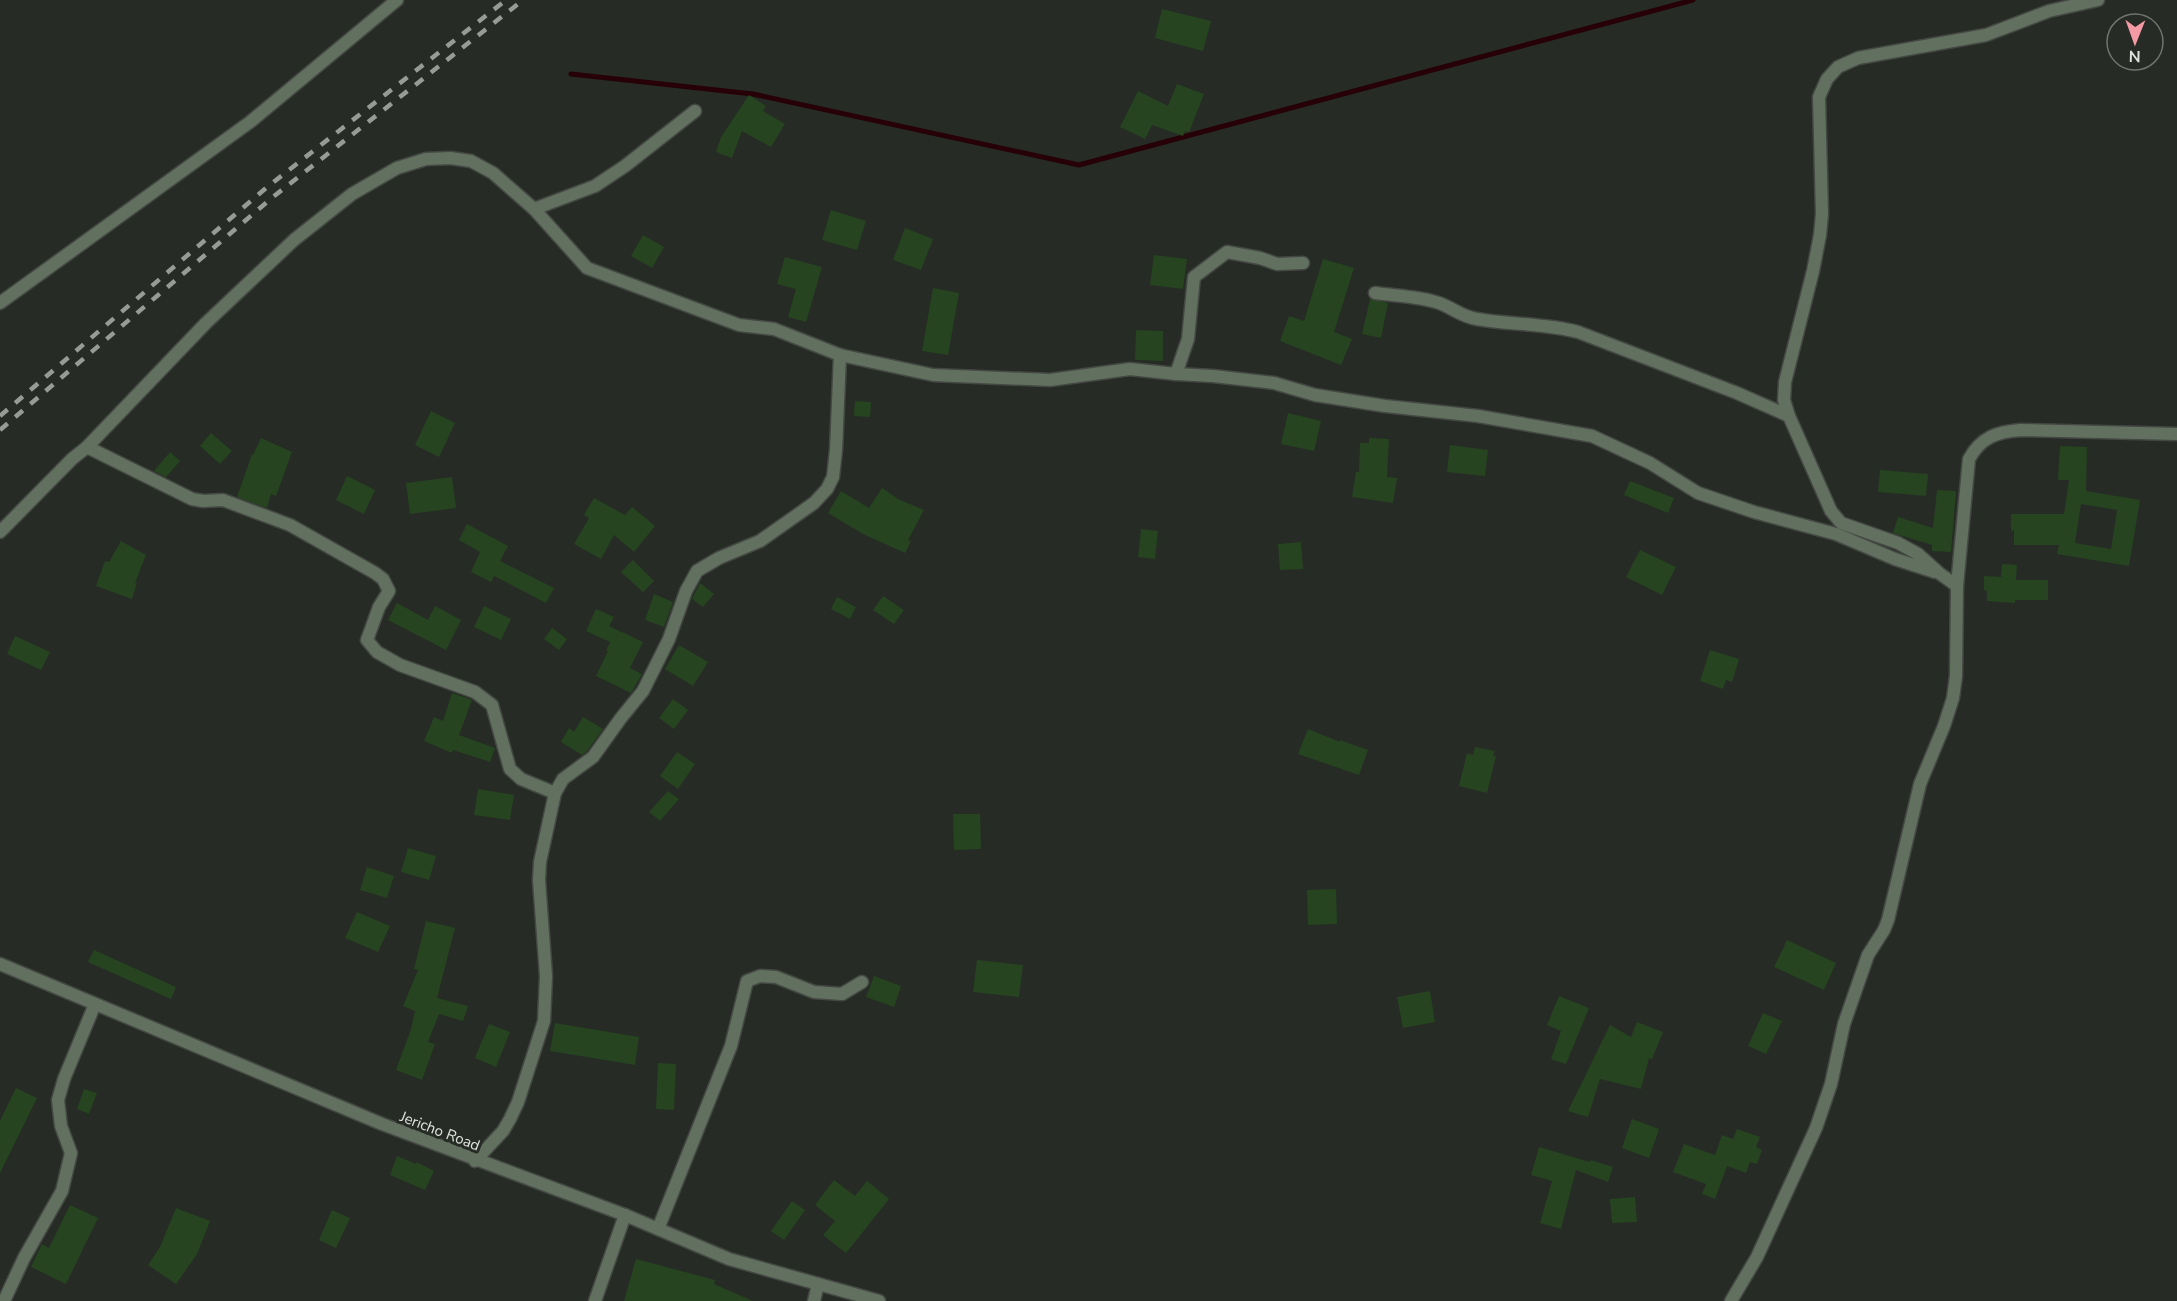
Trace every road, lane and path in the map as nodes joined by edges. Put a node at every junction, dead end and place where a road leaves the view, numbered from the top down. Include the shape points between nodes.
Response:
1 (397, 0) edge
2 (2098, 0) edge
3 (695, 111) dead end
4 (534, 209) junction
5 (1303, 263) dead end
6 (1375, 293) dead end
7 (0, 303) edge
8 (840, 355) junction
9 (1176, 374) junction
10 (1789, 417) junction
11 (2177, 434) edge
12 (87, 447) junction
13 (0, 532) edge
14 (1939, 573) junction
15 (1957, 586) junction
16 (555, 793) junction
17 (0, 964) edge
18 (862, 982) dead end
19 (95, 1004) junction
20 (475, 1161) junction
21 (625, 1215) junction
22 (658, 1229) junction
23 (818, 1284) junction
24 (4, 1301) edge
25 (595, 1301) edge
26 (814, 1301) edge
27 (879, 1301) edge
28 (1731, 1301) edge

1 - 7 street via 250,122
2 - 10 street via 2049,11 1986,35 1858,58 1838,67 1827,79 1819,97 1820,235 1785,382 1784,400
3 - 4 street via 595,186
4 - 8 street via 587,268 740,325 774,329
4 - 12 street via 493,173 471,161 426,159 397,168 352,195 294,240 206,323
5 - 9 street via 1277,264 1227,252 1194,277 1188,339
6 - 10 street via 1437,302 1464,317 1479,320 1578,332
8 - 9 street via 933,375 1050,380 1130,369
8 - 16 street via 836,450 833,477 827,489 760,541 697,571 643,691 593,757 563,779
9 - 14 street via 1274,383 1315,395 1478,416 1592,436 1657,467 1698,493 1836,534
10 - 14 street via 1831,511 1841,523 1898,543
11 - 15 street via 2020,430 1991,435 1974,449 1969,459
12 - 13 street
12 - 16 street via 192,499 223,500 290,525 375,573 389,591 367,640 377,652 400,665 474,692 492,705 510,769
14 - 15 street
15 - 28 street via 1953,698 1920,784 1888,920 1868,955 1844,1024 1831,1084 1816,1128 1757,1257
16 - 20 street via 539,880 546,976 544,1021 519,1102 503,1131
17 - 19 street, Jericho Road
18 - 22 street via 842,994 814,992 776,977 760,976 747,981 731,1046
19 - 20 street, Jericho Road
19 - 24 street via 58,1100 61,1126 71,1153 62,1191
20 - 21 street, Jericho Road
21 - 22 street, Jericho Road
21 - 25 street
22 - 23 street, Jericho Road via 729,1259
23 - 26 street
23 - 27 street, Jericho Road

